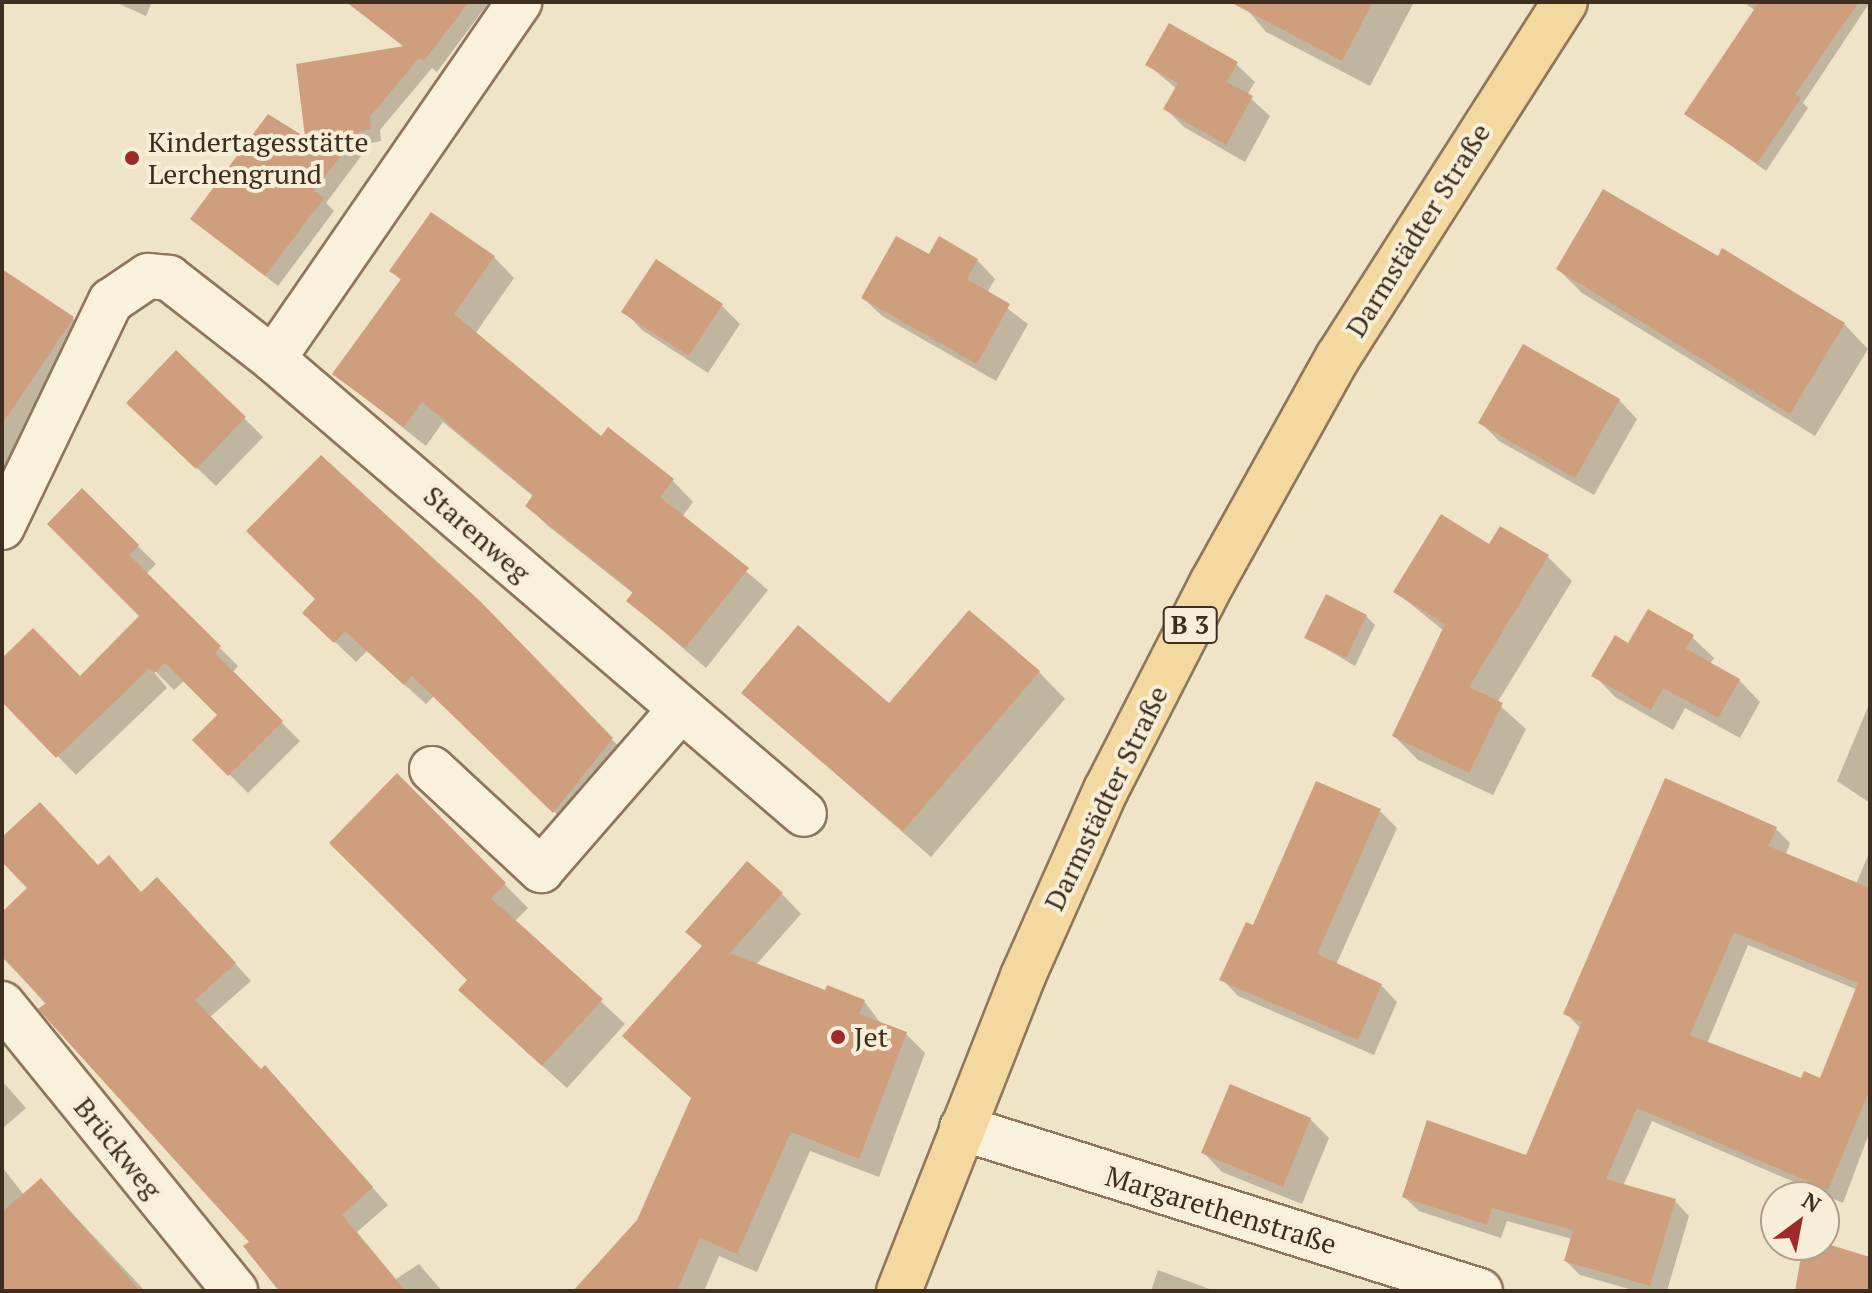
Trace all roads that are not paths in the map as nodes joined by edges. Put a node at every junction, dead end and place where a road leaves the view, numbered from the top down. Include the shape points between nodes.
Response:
1 (519, 2) edge
2 (1565, 2) edge
3 (273, 359) junction
4 (2, 527) edge
5 (681, 709) junction
6 (432, 769) dead end
7 (804, 814) dead end
8 (2, 1004) edge
9 (962, 1128) junction
10 (235, 1291) edge
11 (899, 1291) edge
12 (1480, 1291) edge

1 - 3 street
2 - 9 main road, Darmstädter Straße / B 3 via 1338,357 1212,583 1106,790
3 - 4 street, Starenweg via 169,278 148,276 129,284 111,301
3 - 5 street, Starenweg
5 - 6 street via 541,870
5 - 7 street, Starenweg
8 - 10 street, Brückweg
9 - 11 main road, Darmstädter Straße / B 3
9 - 12 street, Margarethenstraße

